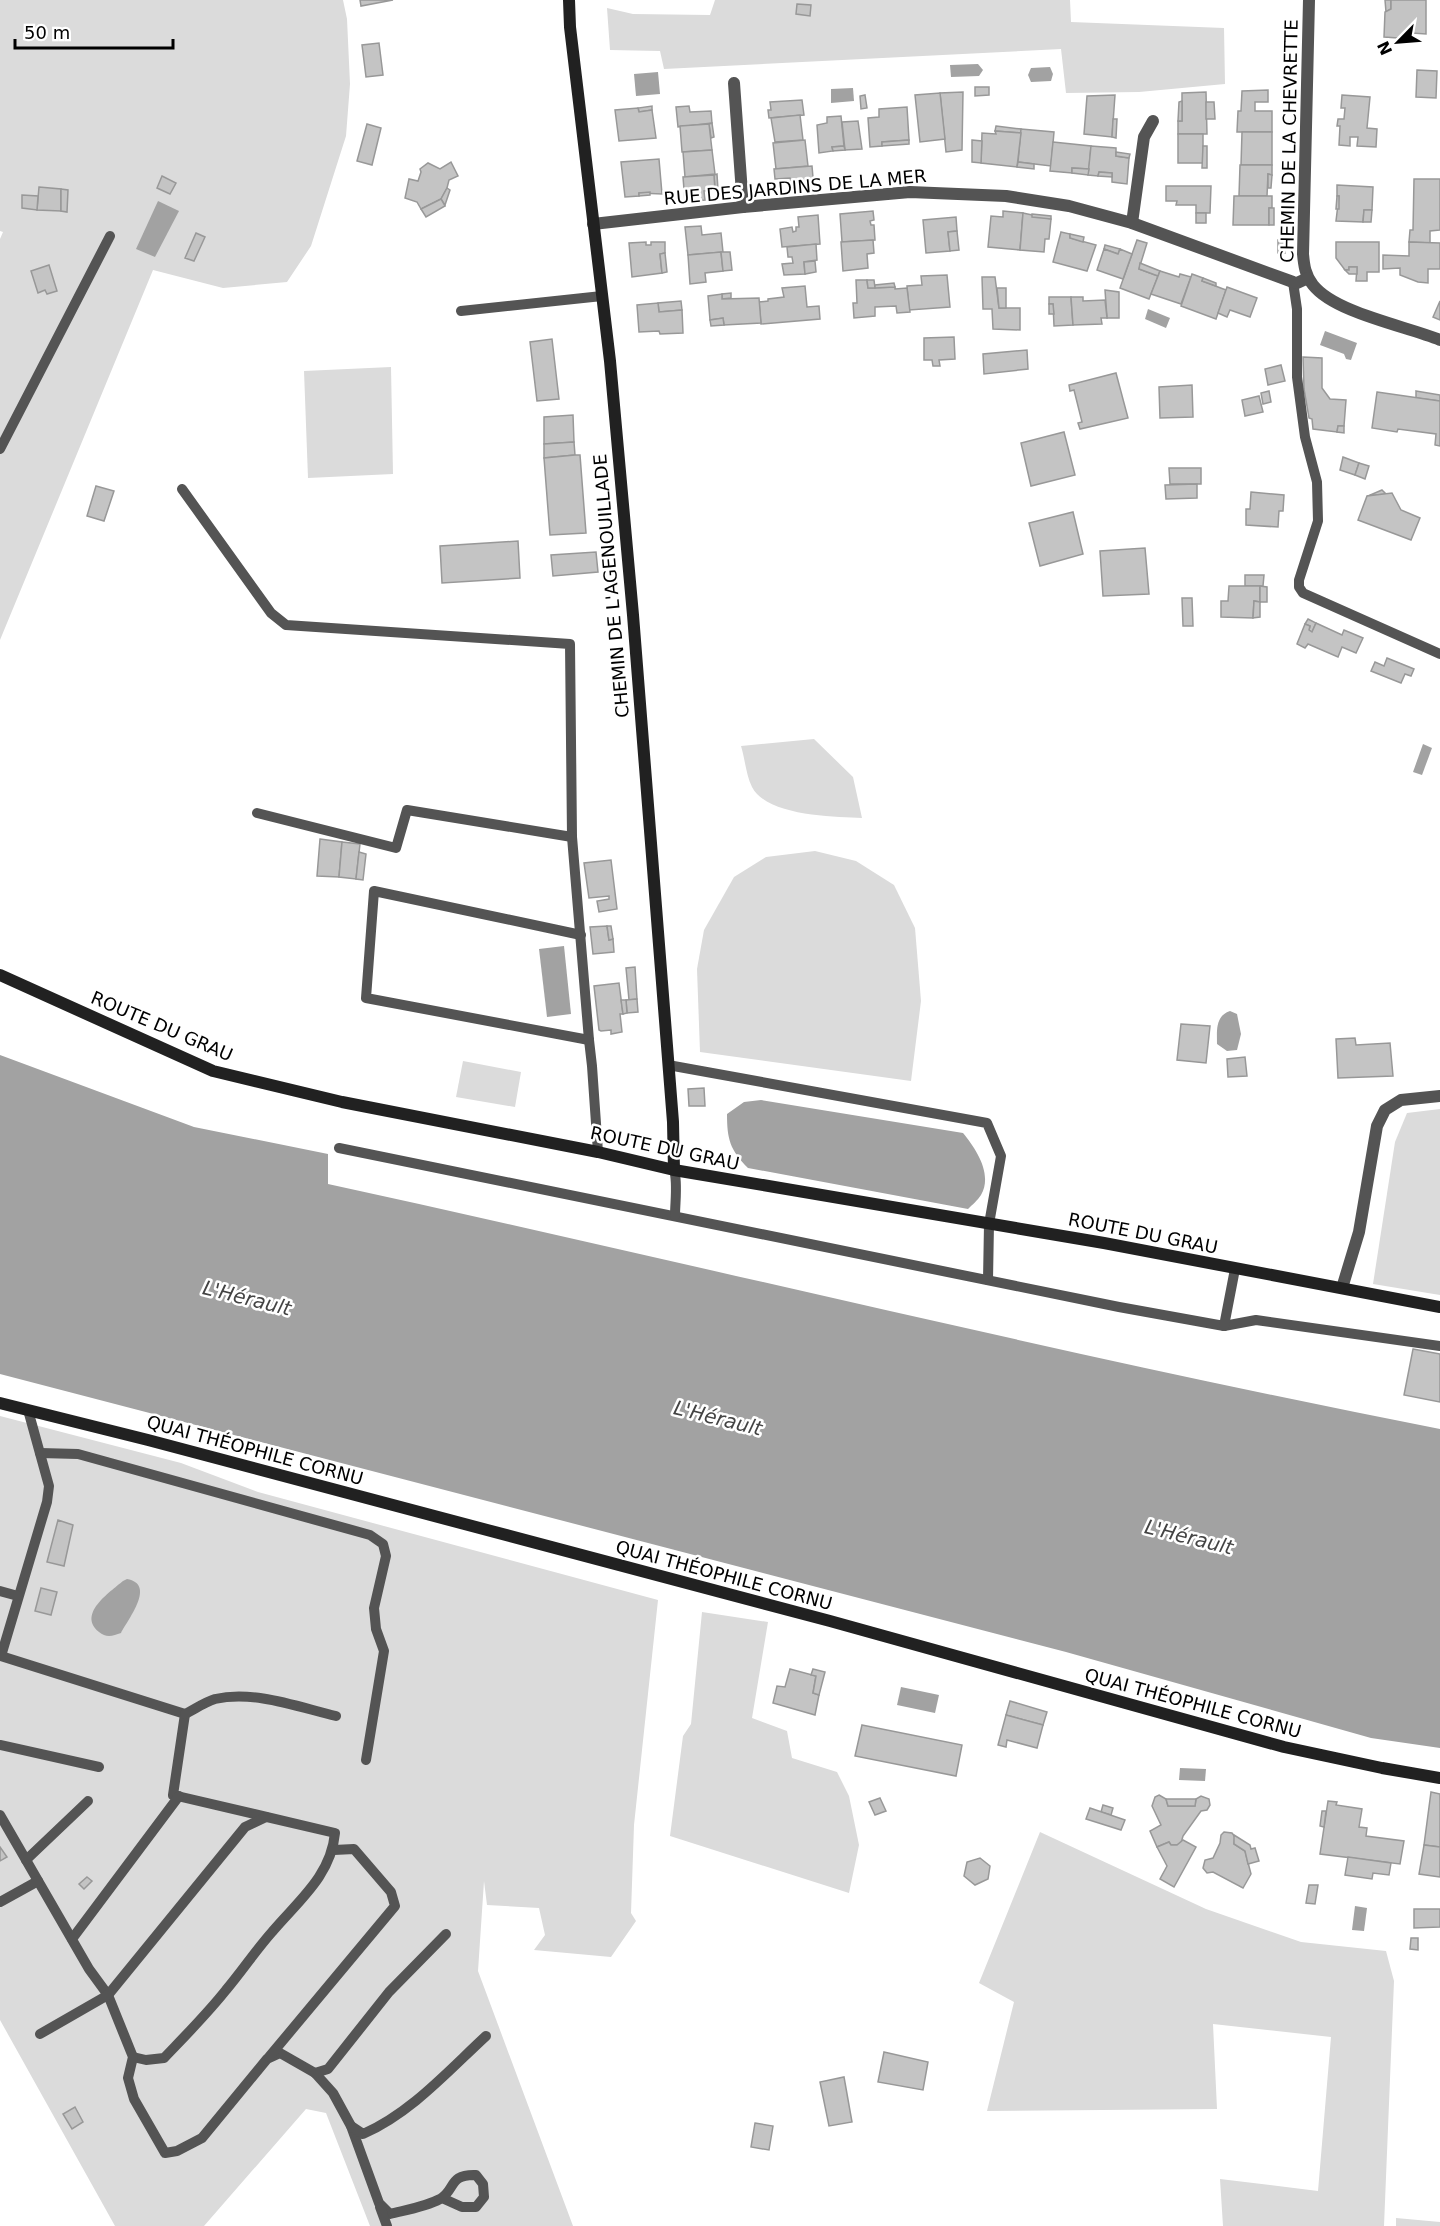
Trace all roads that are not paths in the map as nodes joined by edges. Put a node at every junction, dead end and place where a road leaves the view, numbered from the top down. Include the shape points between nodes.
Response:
1 (569, 0) edge
2 (1309, 0) edge
3 (734, 83) dead end
4 (1153, 121) dead end
5 (743, 207) junction
6 (1132, 223) junction
7 (593, 224) junction
8 (110, 236) dead end
9 (1308, 278) junction
10 (1293, 282) junction
11 (602, 296) junction
12 (461, 311) dead end
13 (1440, 340) edge
14 (0, 449) edge
15 (182, 489) dead end
16 (1440, 654) edge
17 (257, 813) dead end
18 (572, 837) junction
19 (581, 935) junction
20 (0, 975) edge
21 (588, 1040) junction
22 (668, 1065) junction
23 (1440, 1096) edge
24 (339, 1148) dead end
25 (598, 1152) junction
26 (674, 1170) junction
27 (675, 1216) junction
28 (989, 1224) junction
29 (1235, 1269) junction
30 (988, 1280) junction
31 (1342, 1288) junction
32 (1440, 1307) edge
33 (1224, 1326) junction
34 (1440, 1347) edge
35 (0, 1403) edge
36 (28, 1410) junction
37 (40, 1453) junction
38 (0, 1591) edge
39 (18, 1596) junction
40 (1, 1660) edge
41 (185, 1713) junction
42 (336, 1716) dead end
43 (0, 1745) edge
44 (366, 1760) dead end
45 (99, 1767) dead end
46 (1440, 1778) edge
47 (179, 1796) junction
48 (88, 1801) dead end
49 (0, 1815) edge
50 (267, 1817) junction
51 (334, 1850) junction
52 (26, 1860) junction
53 (38, 1881) junction
54 (0, 1902) edge
55 (446, 1934) dead end
56 (72, 1939) junction
57 (108, 1995) junction
58 (40, 2034) dead end
59 (486, 2036) dead end
60 (133, 2057) junction
61 (267, 2059) junction
62 (315, 2073) junction
63 (351, 2126) junction
64 (442, 2198) dead end
65 (379, 2204) junction
66 (387, 2226) edge

1 - 7 street, CHEMIN DE L'AGENOUILLADE
2 - 9 street, CHEMIN DE LA CHEVRETTE via 1303,254
3 - 5 street
4 - 6 street via 1144,137
5 - 6 street, RUE DES JARDINS DE LA MER via 941,192 1006,196 1069,206
5 - 7 street, RUE DES JARDINS DE LA MER
6 - 10 street, RUE DES JARDINS DE LA MER
7 - 11 street, CHEMIN DE L'AGENOUILLADE
8 - 14 lane
9 - 10 street
9 - 13 street, CHEMIN DE LA CHEVRETTE via 1328,298
10 - 16 lane via 1297,377 1305,437 1317,482 1318,521 1299,587 1303,593
11 - 12 lane
11 - 22 street, CHEMIN DE L'AGENOUILLADE via 634,627
15 - 18 lane via 271,613 286,625 570,644
17 - 18 lane via 396,848 407,810
18 - 19 lane
19 - 21 lane
19 - 21 lane via 374,891 366,998
20 - 25 street, ROUTE DU GRAU via 213,1071 342,1102
21 - 25 lane
22 - 26 street, CHEMIN DE L'AGENOUILLADE
22 - 28 lane via 987,1123 1001,1156
23 - 31 street via 1401,1100 1385,1110 1377,1126 1359,1232
24 - 27 lane
25 - 26 street, ROUTE DU GRAU
26 - 27 lane
26 - 28 street, ROUTE DU GRAU
27 - 30 lane
28 - 29 street, ROUTE DU GRAU
28 - 30 lane
29 - 31 street, ROUTE DU GRAU
29 - 33 lane
30 - 33 lane
31 - 32 street, ROUTE DU GRAU
33 - 34 lane via 1256,1320
35 - 36 street, QUAI THÉOPHILE CORNU
36 - 37 lane
36 - 46 street, QUAI THÉOPHILE CORNU via 830,1621 1284,1748
37 - 39 lane via 49,1486
37 - 44 lane via 78,1454 370,1535 383,1544 386,1556 374,1608 384,1651
38 - 39 lane
39 - 40 lane
40 - 41 lane
41 - 42 lane via 230,1696 254,1697
41 - 47 lane via 173,1795
43 - 45 lane
47 - 50 lane
47 - 56 lane
48 - 52 lane
49 - 52 lane
50 - 51 lane via 335,1833
50 - 57 lane via 245,1827
51 - 60 lane via 296,1908 164,2058
51 - 61 lane via 354,1849 391,1892 395,1906
52 - 53 lane
53 - 54 lane
53 - 56 lane
55 - 62 lane via 389,1992 328,2069
56 - 57 lane
57 - 58 lane
57 - 60 lane
59 - 63 lane via 385,2124 363,2134
60 - 61 lane via 128,2078 134,2099 165,2153 202,2138
61 - 62 lane via 280,2053
62 - 63 lane via 333,2093
63 - 65 lane
64 - 65 lane via 390,2214
65 - 66 lane

